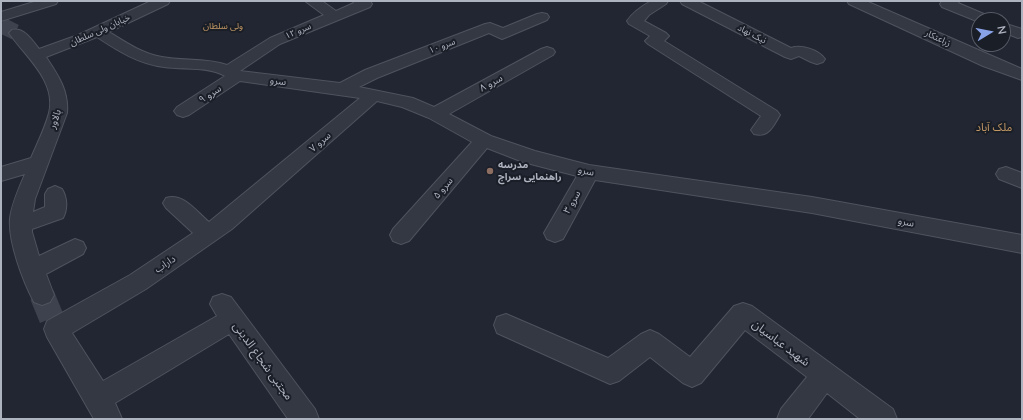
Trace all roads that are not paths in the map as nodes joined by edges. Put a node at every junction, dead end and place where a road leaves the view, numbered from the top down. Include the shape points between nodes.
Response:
1 (51, 1) edge
2 (163, 1) edge
3 (312, 1) edge
4 (360, 1) edge
5 (661, 1) edge
6 (687, 1) edge
7 (854, 1) edge
8 (952, 1) edge
9 (22, 5) edge
10 (971, 14) edge
11 (335, 16) junction
12 (1, 17) edge
13 (542, 17) dead end
14 (1011, 30) edge
15 (98, 32) junction
16 (17, 33) tunnel mouth
17 (1018, 33) dead end
18 (547, 52) dead end
19 (37, 55) junction
20 (817, 59) dead end
21 (233, 74) junction
22 (1022, 75) edge
23 (342, 89) junction
24 (374, 96) junction
25 (183, 111) dead end
26 (435, 114) junction
27 (760, 130) dead end
28 (484, 140) junction
29 (38, 163) junction
30 (589, 172) junction
31 (1, 174) edge
32 (266, 188) joint
33 (55, 194) dead end
34 (173, 203) dead end
35 (21, 224) junction
36 (555, 233) dead end
37 (208, 234) junction
38 (402, 235) dead end
39 (1022, 244) edge
40 (75, 248) dead end
41 (32, 271) junction
42 (42, 295) tunnel mouth
43 (506, 325) dead end
44 (825, 375) junction
45 (103, 408) edge
46 (305, 419) edge
47 (791, 419) edge
48 (883, 419) edge

1 - 9 street
2 - 15 street, خیابان ولی سلطان
3 - 11 street
4 - 11 street, سرو ۱۲ via 365,4
5 - 27 street via 634,21 661,36 653,41 771,115
6 - 20 street, نیک نهاد via 791,54 798,50
7 - 22 street, زراعتکار
8 - 10 street via 947,4
9 - 12 street
11 - 21 street, سرو ۱۲ via 275,41
13 - 23 street, سرو ۱۰ via 502,34 490,27 371,74
14 - 17 street
15 - 19 street, خیابان ولی سلطان
15 - 21 street, سرو via 154,60
16 - 19 street, بالاور
18 - 26 street, سرو ۸
19 - 29 street, بالاور via 53,83 60,107
21 - 23 street, سرو
21 - 25 street, سرو ۹
23 - 24 street, سرو
24 - 26 street, سرو via 407,102
24 - 32 street, سرو ۷
26 - 28 street, سرو
28 - 30 street, سرو via 545,161
28 - 38 street, سرو ۵
29 - 31 street
29 - 35 street, بالاور via 25,199
30 - 36 street, سرو ۳
30 - 39 street, سرو via 812,205
32 - 37 street, داراب
33 - 35 street via 56,212
34 - 37 street
35 - 41 street, بالاور
37 - 45 street, داراب via 138,282 56,329
40 - 41 street
41 - 42 street, بالاور
43 - 44 street, شهید عباسیان via 610,372 650,342 692,374 743,314
44 - 47 street
44 - 48 street, شهید عباسیان
45 - 46 street, مجتبی شجاع الدینی via 227,311

